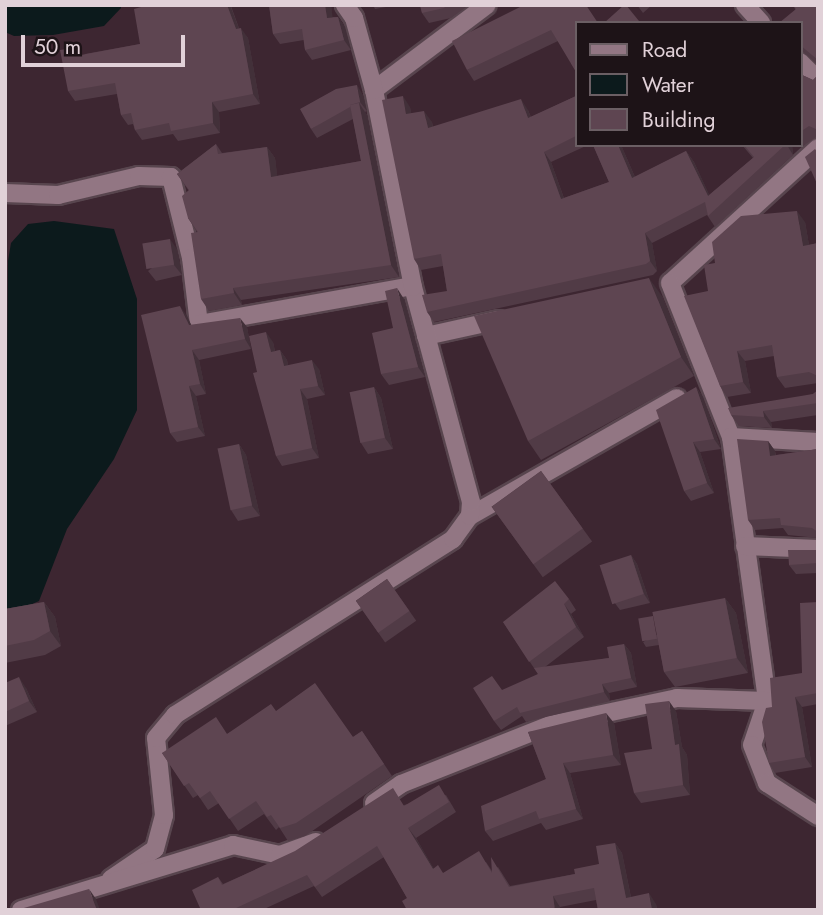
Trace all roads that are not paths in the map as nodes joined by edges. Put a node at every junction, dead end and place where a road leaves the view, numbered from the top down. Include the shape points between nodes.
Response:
1 (345, 5) edge
2 (487, 5) edge
3 (745, 5) edge
4 (759, 21) edge
5 (802, 64) edge
6 (818, 80) edge
7 (374, 90) junction
8 (818, 148) edge
9 (5, 193) edge
10 (412, 286) junction
11 (521, 315) edge
12 (426, 336) junction
13 (708, 382) junction
14 (742, 406) edge
15 (717, 410) junction
16 (731, 437) junction
17 (818, 442) edge
18 (471, 516) junction
19 (745, 546) junction
20 (818, 549) edge
21 (767, 701) junction
22 (362, 811) edge
23 (818, 816) edge
24 (331, 832) edge
25 (111, 880) junction
26 (21, 910) edge

1 - 7 street via 354,18
2 - 7 street
3 - 4 street
5 - 6 street
7 - 10 street
8 - 13 street via 664,284
9 - 10 street via 58,195 139,176 172,177 191,258 199,324
10 - 12 street
11 - 12 street
12 - 18 street
13 - 15 street
13 - 18 street
14 - 15 street
15 - 16 street
16 - 17 street
16 - 19 street
18 - 25 street via 453,539 175,715 156,738 164,815 155,849
19 - 20 street
19 - 21 street
21 - 22 street via 677,698 550,725 401,784
21 - 23 street via 752,745 767,783
24 - 25 street via 310,846 280,855 233,845
25 - 26 street

